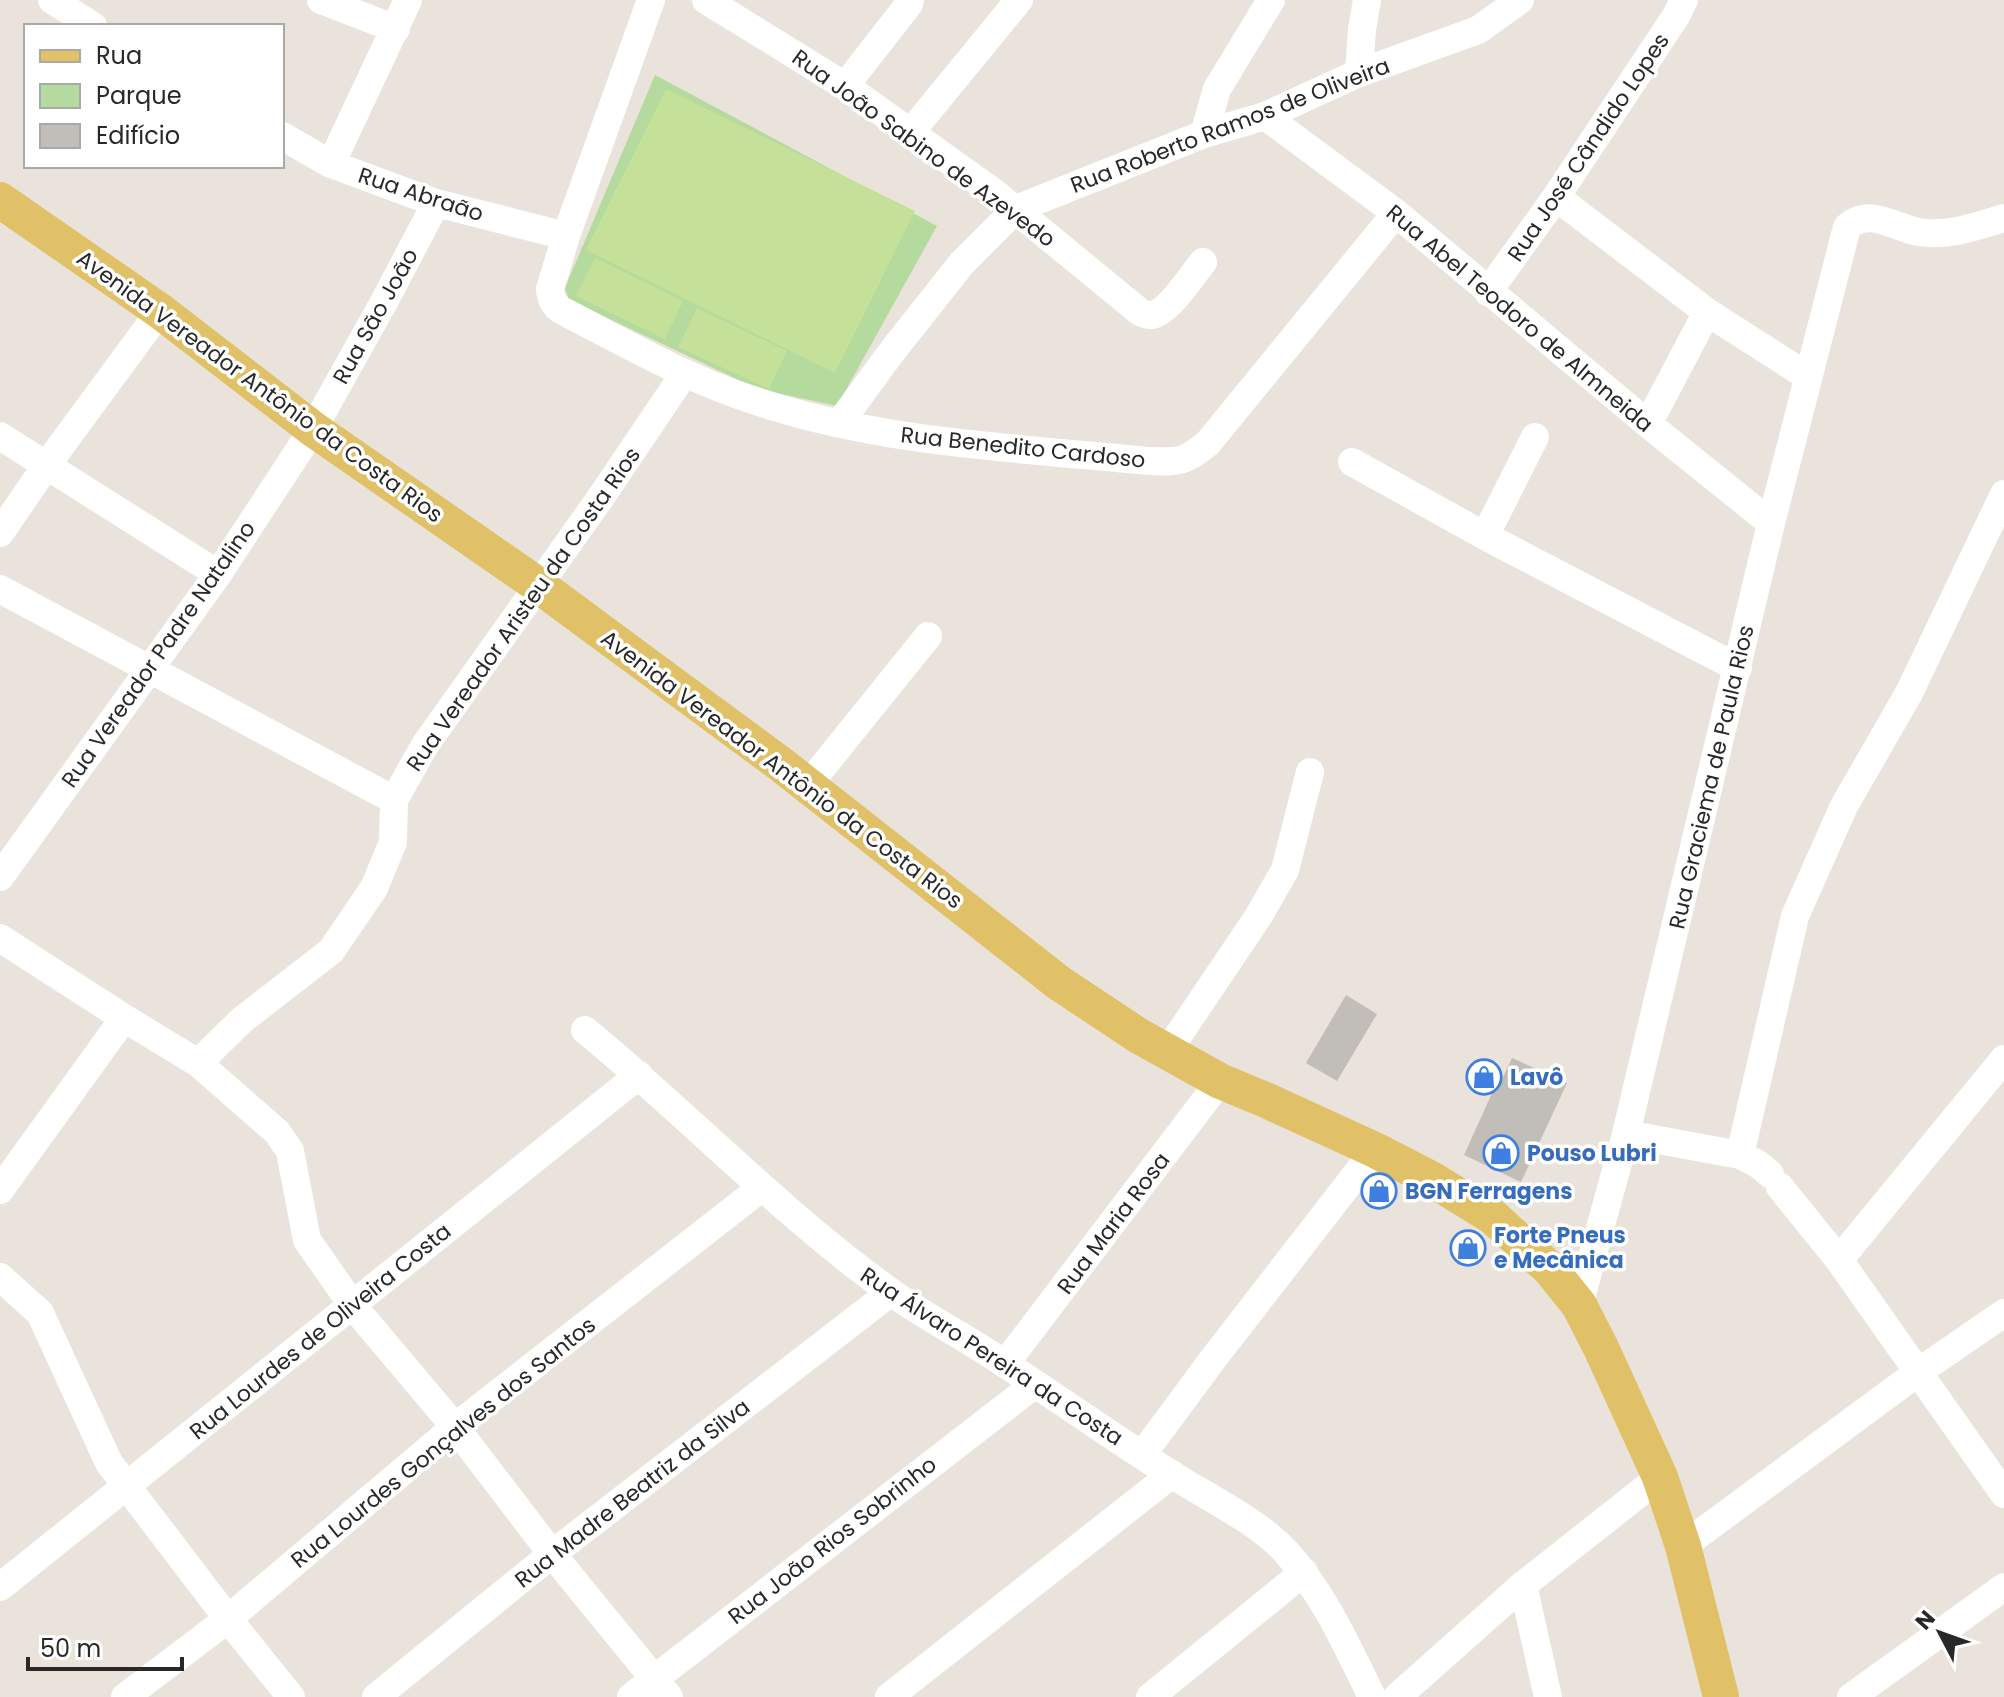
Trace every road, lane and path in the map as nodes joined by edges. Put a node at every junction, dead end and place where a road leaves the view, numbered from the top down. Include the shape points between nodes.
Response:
1 (52, 0) edge
2 (321, 0) edge
3 (408, 0) edge
4 (651, 0) edge
5 (706, 0) edge
6 (910, 0) edge
7 (1019, 0) edge
8 (1271, 0) edge
9 (1367, 0) edge
10 (1520, 0) edge
11 (1684, 0) edge
12 (90, 24) edge
13 (396, 29) junction
14 (1359, 73) junction
15 (845, 86) junction
16 (1265, 116) junction
17 (910, 133) junction
18 (1204, 134) junction
19 (284, 137) edge
20 (331, 164) junction
21 (1556, 197) junction
22 (0, 200) edge
23 (436, 203) junction
24 (1016, 209) junction
25 (1396, 213) junction
26 (2004, 218) edge
27 (566, 236) junction
28 (1203, 262) dead end
29 (1488, 292) junction
30 (160, 311) junction
31 (1707, 312) junction
32 (684, 374) junction
33 (1807, 376) junction
34 (839, 424) junction
35 (1648, 424) junction
36 (313, 429) junction
37 (0, 436) edge
38 (1535, 437) dead end
39 (1352, 462) dead end
40 (46, 466) junction
41 (2004, 494) edge
42 (1771, 523) junction
43 (0, 533) edge
44 (1485, 536) junction
45 (218, 574) junction
46 (538, 585) junction
47 (0, 589) edge
48 (928, 636) dead end
49 (151, 668) junction
50 (1738, 668) junction
51 (1310, 772) dead end
52 (808, 785) junction
53 (394, 800) junction
54 (0, 877) edge
55 (0, 938) edge
56 (124, 1018) junction
57 (585, 1030) dead end
58 (1167, 1052) junction
59 (2004, 1059) edge
60 (198, 1063) junction
61 (639, 1075) junction
62 (1220, 1081) junction
63 (1626, 1134) junction
64 (1375, 1150) junction
65 (1740, 1155) junction
66 (761, 1188) junction
67 (0, 1190) edge
68 (1839, 1260) junction
69 (0, 1277) edge
70 (891, 1292) junction
71 (1579, 1305) junction
72 (353, 1306) junction
73 (2004, 1313) edge
74 (1005, 1364) junction
75 (1917, 1373) junction
76 (1035, 1384) junction
77 (455, 1427) junction
78 (1142, 1455) junction
79 (1172, 1474) junction
80 (1660, 1477) junction
81 (126, 1486) junction
82 (2004, 1494) edge
83 (1683, 1546) junction
84 (552, 1554) junction
85 (1304, 1572) junction
86 (1523, 1585) junction
87 (0, 1587) edge
88 (2004, 1587) edge
89 (228, 1619) junction
90 (662, 1688) edge
91 (125, 1697) edge
92 (291, 1697) edge
93 (376, 1697) edge
94 (631, 1697) edge
95 (889, 1697) edge
96 (1150, 1697) edge
97 (1372, 1697) edge
98 (1397, 1697) edge
99 (1548, 1697) edge
100 (1721, 1697) edge
101 (1851, 1697) edge

1 - 12 street
2 - 13 street
3 - 13 street
4 - 27 street
5 - 15 street, Rua João Sabino de Azevedo
6 - 15 street
7 - 17 street
8 - 18 street via 1217,89
9 - 14 street
10 - 14 street, Rua Roberto Ramos de Oliveira via 1478,30
11 - 21 street, Rua José Cândido Lopes
13 - 20 street
14 - 16 street, Rua Roberto Ramos de Oliveira
15 - 17 street, Rua João Sabino de Azevedo
16 - 18 street, Rua Roberto Ramos de Oliveira
16 - 25 street, Rua Abel Teodoro de Almneida
17 - 24 street, Rua João Sabino de Azevedo
18 - 24 street, Rua Roberto Ramos de Oliveira
19 - 20 street, Rua Abraão
20 - 23 street, Rua Abraão
21 - 29 street, Rua José Cândido Lopes
21 - 31 street
22 - 30 main road, Avenida Vereador Antônio da Costa Rios
23 - 27 street, Rua Abraão
23 - 36 street, Rua São João
24 - 28 street, Rua João Sabino de Azevedo via 1148,316 1173,300
24 - 34 street, Rua Roberto Ramos de Oliveira via 962,263
25 - 29 street, Rua Abel Teodoro de Almneida
25 - 34 street, Rua Benedito Cardoso via 1208,443 1179,462 957,442
26 - 33 street, Rua Graciema de Paula Rios via 1950,233 1854,220 1840,249
27 - 32 street, Rua Benedito Cardoso via 550,289 553,304
29 - 35 street, Rua Abel Teodoro de Almneida
30 - 36 main road, Avenida Vereador Antônio da Costa Rios
30 - 40 street
31 - 33 street
31 - 35 street
32 - 34 street, Rua Benedito Cardoso
32 - 46 street, Rua Vereador Aristeu da Costa Rios
33 - 42 street, Rua Graciema de Paula Rios
35 - 42 street, Rua Abel Teodoro de Almneida
36 - 45 street, Rua Vereador Padre Natalino
36 - 46 main road, Avenida Vereador Antônio da Costa Rios
37 - 40 street
38 - 44 street
39 - 44 street
40 - 43 street
40 - 45 street
41 - 65 street via 1909,693 1844,806 1795,916
42 - 50 street, Rua Graciema de Paula Rios
44 - 50 street
45 - 49 street, Rua Vereador Padre Natalino
46 - 52 main road, Avenida Vereador Antônio da Costa Rios
46 - 53 street, Rua Vereador Aristeu da Costa Rios via 425,745
47 - 49 street
48 - 52 street
49 - 53 street
49 - 54 street, Rua Vereador Padre Natalino
50 - 63 street, Rua Graciema de Paula Rios
51 - 58 street via 1285,870
52 - 58 main road, Avenida Vereador Antônio da Costa Rios via 1059,983
53 - 60 street, Rua Vereador Aristeu da Costa Rios via 393,842 374,888 331,951 242,1020
55 - 56 street
56 - 60 street
56 - 67 street
57 - 61 street, Rua Álvaro Pereira da Costa
58 - 62 main road, Avenida Vereador Antônio da Costa Rios
59 - 68 street
60 - 72 street via 277,1132 290,1151 307,1240
61 - 66 street, Rua Álvaro Pereira da Costa
61 - 72 street, Rua Lourdes de Oliveira Costa
62 - 64 main road, Avenida Vereador Antônio da Costa Rios
62 - 74 street, Rua Maria Rosa
63 - 65 street
63 - 71 street, Rua Graciema de Paula Rios
64 - 71 main road, Avenida Vereador Antônio da Costa Rios via 1493,1217 1550,1269
64 - 78 street
65 - 68 street via 1775,1180
66 - 70 street, Rua Álvaro Pereira da Costa
66 - 77 street, Rua Lourdes Gonçalves dos Santos
68 - 75 street
69 - 81 street via 40,1313 109,1463
70 - 74 street, Rua Álvaro Pereira da Costa
70 - 84 street, Rua Madre Beatriz da Silva
71 - 80 main road, Avenida Vereador Antônio da Costa Rios
72 - 77 street
72 - 81 street, Rua Lourdes de Oliveira Costa
73 - 75 street
74 - 76 street, Rua Álvaro Pereira da Costa
75 - 82 street
75 - 83 street
76 - 78 street, Rua Álvaro Pereira da Costa
76 - 90 street, Rua João Rios Sobrinho
77 - 84 street
77 - 89 street, Rua Lourdes Gonçalves dos Santos
78 - 79 street, Rua Álvaro Pereira da Costa
79 - 85 street, Rua Álvaro Pereira da Costa via 1260,1529
79 - 95 street
80 - 83 main road, Avenida Vereador Antônio da Costa Rios
80 - 86 street
81 - 87 street, Rua Lourdes de Oliveira Costa
81 - 89 street
83 - 100 main road, Avenida Vereador Antônio da Costa Rios
84 - 90 street
84 - 93 street, Rua Madre Beatriz da Silva
85 - 96 street
85 - 97 street, Rua Álvaro Pereira da Costa
86 - 98 street
86 - 99 street
88 - 101 street
89 - 91 street, Rua Lourdes Gonçalves dos Santos
89 - 92 street
90 - 94 street, Rua João Rios Sobrinho

